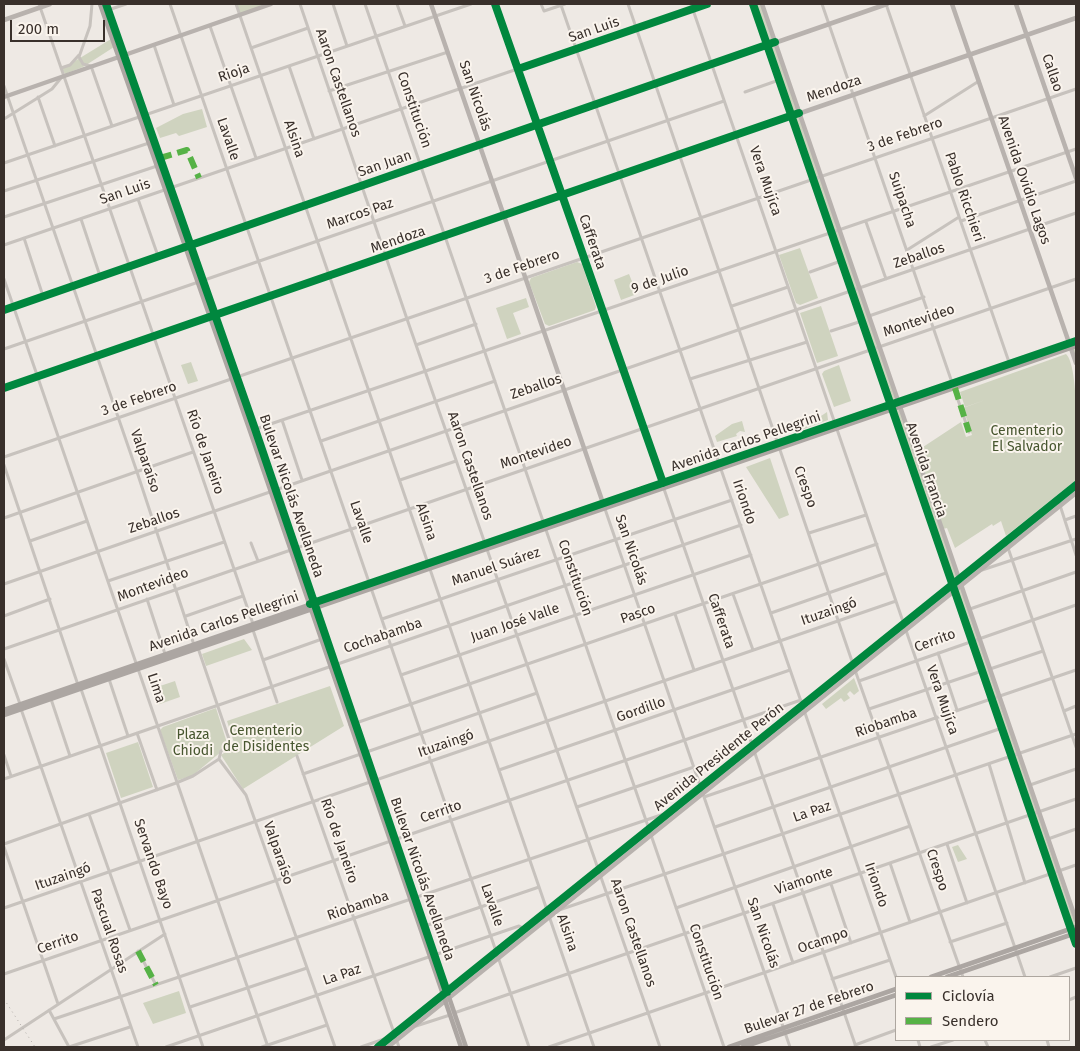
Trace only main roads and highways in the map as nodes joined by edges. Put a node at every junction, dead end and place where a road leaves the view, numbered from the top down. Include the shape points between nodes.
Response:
1 (50, 4) edge
2 (100, 4) edge
3 (106, 4) edge
4 (271, 4) edge
5 (431, 4) edge
6 (495, 4) edge
7 (752, 4) edge
8 (762, 4) edge
9 (886, 4) edge
10 (952, 4) edge
11 (1016, 4) edge
12 (39, 6) edge
13 (1076, 18) edge
14 (4, 20) edge
15 (1027, 35) junction
16 (775, 42) junction
17 (767, 45) junction
18 (969, 54) junction
19 (124, 55) junction
20 (118, 57) junction
21 (5, 96) edge
22 (800, 113) junction
23 (142, 116) junction
24 (791, 116) junction
25 (537, 124) junction
26 (480, 144) junction
27 (1076, 179) edge
28 (562, 196) junction
29 (504, 216) junction
30 (191, 245) junction
31 (185, 247) junction
32 (200, 281) junction
33 (4, 310) edge
34 (213, 316) junction
35 (1076, 341) edge
36 (1070, 346) junction
37 (1076, 346) edge
38 (1076, 363) edge
39 (4, 388) edge
40 (899, 405) junction
41 (891, 408) junction
42 (1076, 485) edge
43 (663, 486) junction
44 (928, 493) junction
45 (1076, 493) edge
46 (921, 494) junction
47 (604, 507) junction
48 (949, 551) junction
49 (942, 553) junction
50 (960, 579) junction
51 (953, 584) junction
52 (961, 585) junction
53 (954, 590) junction
54 (313, 606) junction
55 (196, 647) junction
56 (333, 665) junction
57 (137, 667) junction
58 (79, 686) junction
59 (20, 707) junction
60 (4, 710) edge
61 (4, 715) edge
62 (412, 899) junction
63 (1076, 920) edge
64 (1074, 930) edge
65 (1076, 944) edge
66 (432, 956) junction
67 (961, 972) edge
68 (937, 976) edge
69 (949, 976) edge
70 (895, 989) edge
71 (445, 993) junction
72 (895, 994) edge
73 (447, 999) junction
74 (843, 1010) junction
75 (452, 1014) junction
76 (784, 1031) junction
77 (378, 1047) edge
78 (388, 1047) edge
79 (461, 1047) edge
80 (466, 1047) edge
81 (729, 1047) edge
82 (743, 1047) edge

1 - 12 main road
2 - 20 main road, Bulevar Nicolás Avellaneda
3 - 19 main road, Bulevar Nicolás Avellaneda
4 - 19 main road
5 - 26 main road, San Nicolás
6 - 25 main road, Cafferata
7 - 17 main road, Avenida Francia
8 - 16 main road, Avenida Francia
9 - 16 main road, San Juan
10 - 18 main road, Avenida Ovidio Lagos
11 - 15 main road, Callao
12 - 14 main road
13 - 15 main road, Mendoza
15 - 18 main road, Mendoza
15 - 27 main road, Callao
16 - 17 main road, San Juan
16 - 22 main road, Avenida Francia
17 - 24 main road, Avenida Francia
17 - 25 main road, San Juan
18 - 22 main road, Mendoza
18 - 36 main road, Avenida Ovidio Lagos
19 - 20 main road
19 - 23 main road, Bulevar Nicolás Avellaneda
20 - 21 main road
20 - 23 main road, Bulevar Nicolás Avellaneda
22 - 24 main road, Mendoza
22 - 40 main road, Avenida Francia
23 - 30 main road, Bulevar Nicolás Avellaneda
23 - 31 main road, Bulevar Nicolás Avellaneda via 148,143
24 - 28 main road, Mendoza
24 - 41 main road, Avenida Francia
25 - 26 main road, San Juan
25 - 28 main road, Cafferata
26 - 29 main road, San Nicolás
26 - 30 main road, San Juan
28 - 29 main road, Mendoza
28 - 43 main road, Cafferata
29 - 34 main road, Mendoza
29 - 47 main road, San Nicolás
30 - 31 main road, San Juan
30 - 32 main road, Bulevar Nicolás Avellaneda
31 - 32 main road, Bulevar Nicolás Avellaneda
31 - 33 main road, San Juan
32 - 34 main road, Bulevar Nicolás Avellaneda
34 - 39 main road, Mendoza
34 - 54 main road, Bulevar Nicolás Avellaneda
35 - 36 main road, Avenida Carlos Pellegrini
36 - 37 main road, Avenida Carlos Pellegrini
36 - 38 main road, Avenida Ovidio Lagos
36 - 40 main road, Avenida Carlos Pellegrini
40 - 41 main road, Avenida Carlos Pellegrini
40 - 44 main road, Avenida Francia
41 - 43 main road, Avenida Carlos Pellegrini
41 - 46 main road, Avenida Francia
42 - 50 main road, Avenida Presidente Perón
43 - 47 main road, Avenida Carlos Pellegrini
44 - 46 main road
44 - 48 main road, Avenida Francia
45 - 52 main road, Avenida Presidente Perón
46 - 49 main road, Avenida Francia
47 - 54 main road, Avenida Carlos Pellegrini
48 - 49 main road
48 - 50 main road, Avenida Francia
49 - 51 main road, Avenida Francia
50 - 51 main road, Avenida Presidente Perón
50 - 52 main road, Avenida Francia
51 - 53 main road, Avenida Francia
51 - 71 main road, Avenida Presidente Perón
52 - 53 main road, Avenida Presidente Perón
52 - 63 main road, Avenida Francia
53 - 64 main road, Avenida Francia
53 - 73 main road, Avenida Presidente Perón via 704,795
54 - 55 main road, Avenida Carlos Pellegrini
54 - 56 main road, Bulevar Nicolás Avellaneda
54 - 56 main road, Bulevar Nicolás Avellaneda
55 - 57 main road, Avenida Carlos Pellegrini
55 - 57 main road, Avenida Carlos Pellegrini
56 - 62 main road, Bulevar Nicolás Avellaneda
57 - 58 main road, Avenida Carlos Pellegrini
57 - 58 main road, Avenida Carlos Pellegrini via 109,679
58 - 59 main road, Avenida Carlos Pellegrini
58 - 59 main road, Avenida Carlos Pellegrini via 51,699
59 - 60 main road, Avenida Carlos Pellegrini
59 - 61 main road, Avenida Carlos Pellegrini
62 - 66 main road, Bulevar Nicolás Avellaneda
62 - 66 main road, Bulevar Nicolás Avellaneda
64 - 65 main road, Avenida Francia
64 - 67 main road
66 - 71 main road, Bulevar Nicolás Avellaneda
67 - 68 main road
67 - 69 main road
70 - 74 main road, Bulevar 27 de Febrero
71 - 73 main road, Bulevar Nicolás Avellaneda
71 - 77 main road, Avenida Presidente Perón
72 - 74 main road, Bulevar 27 de Febrero
73 - 75 main road, Bulevar Nicolás Avellaneda
73 - 78 main road, Avenida Presidente Perón
74 - 76 main road, Bulevar 27 de Febrero
75 - 79 main road, Bulevar Nicolás Avellaneda
75 - 80 main road, Bulevar Nicolás Avellaneda
76 - 81 main road, Bulevar 27 de Febrero
76 - 82 main road, Bulevar 27 de Febrero

